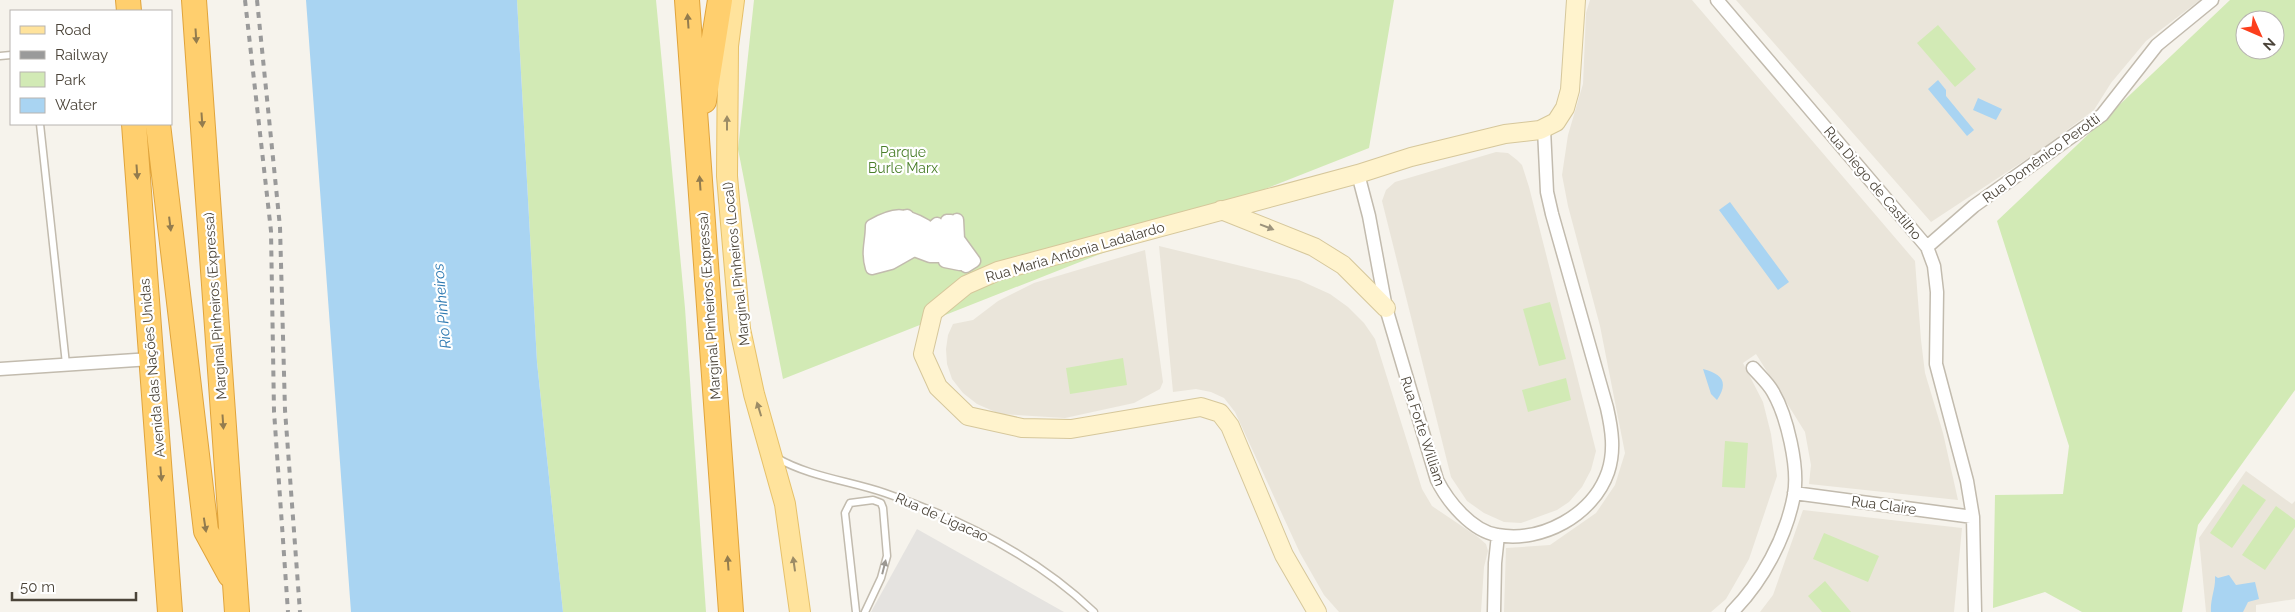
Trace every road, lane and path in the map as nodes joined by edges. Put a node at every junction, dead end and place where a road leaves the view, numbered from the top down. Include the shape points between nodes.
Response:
1 (194, 0) edge
2 (687, 0) edge
3 (720, 0) edge
4 (734, 0) edge
5 (1576, 0) edge
6 (1717, 0) edge
7 (2212, 0) edge
8 (40, 125) edge
9 (134, 125) edge
10 (158, 125) edge
11 (1544, 129) junction
12 (697, 144) junction
13 (1358, 174) junction
14 (1221, 210) junction
15 (958, 220) dead end
16 (908, 226) junction
17 (1927, 247) junction
18 (1386, 308) junction
19 (151, 359) junction
20 (66, 364) junction
21 (0, 368) edge
22 (1753, 368) dead end
23 (773, 456) junction
24 (1794, 493) junction
25 (1973, 517) junction
26 (1498, 536) junction
27 (234, 581) junction
28 (170, 612) edge
29 (237, 612) edge
30 (731, 612) edge
31 (800, 612) edge
32 (856, 612) edge
33 (865, 612) edge
34 (1094, 612) edge
35 (1317, 612) edge
36 (1494, 612) edge
37 (1732, 612) edge
38 (1975, 612) edge

1 -> 27 highway, Marginal Pinheiros (Expressa)
12 -> 2 highway, Marginal Pinheiros (Expressa)
3 - 12 highway
23 -> 4 main road, Marginal Pinheiros (Local) via 754,394 740,329 727,176 728,46
5 - 11 street via 1570,90 1565,108 1556,122
6 - 17 street, Rua Diego de Castilho
7 - 17 street, Rua Domênico Perotti via 2156,45 2102,115 1974,206
8 - 20 lane
9 -> 19 highway, Avenida das Nações Unidas
10 -> 27 highway via 206,531
11 - 13 street, Rua Maria Antônia Ladalardo via 1505,134
11 - 26 street, Rua Forte William via 1547,192 1607,408 1613,437 1612,452 1600,489 1570,519 1539,533
30 -> 12 highway, Marginal Pinheiros (Expressa)
13 - 14 street, Rua Maria Antônia Ladalardo
13 - 18 street, Rua Forte William
14 -> 18 street via 1314,247 1343,265
14 - 35 street, Rua Maria Antônia Ladalardo via 998,271 966,285 933,312 923,354 938,387 968,416 1022,428 1071,429 1201,407 1220,413 1230,426 1284,555
15 - 16 street via 958,239 974,261 966,266 950,238 951,221 947,221 949,244 960,264 946,261 937,224 930,230 932,247 940,256 914,250 891,263 872,268 868,255 872,226 888,216
16 - 16 street via 880,227 875,251 880,260 905,247 925,250 925,234 908,223 884,234 880,244 884,249 892,244 911,246 920,242
17 - 25 street, Rua Diego de Castilho via 1934,266 1937,292 1936,364 1967,481
18 - 26 street, Rua Forte William via 1437,480 1446,499 1458,513
19 - 20 street
19 -> 28 highway, Avenida das Nações Unidas
20 - 21 street
22 - 24 street via 1772,392 1790,435
31 -> 23 main road, Marginal Pinheiros (Local) via 788,522
23 - 34 lane, Rua de Ligacao via 792,467 884,492 979,531 1057,580
24 - 25 street, Rua Claire
24 - 37 street via 1783,533 1766,567 1746,598
25 - 38 street, Rua Diego de Castilho
26 - 36 street
27 - 29 highway, Marginal Pinheiros (Expressa)
33 -> 32 lane via 887,556 883,508 881,503 873,500 850,503 845,513

